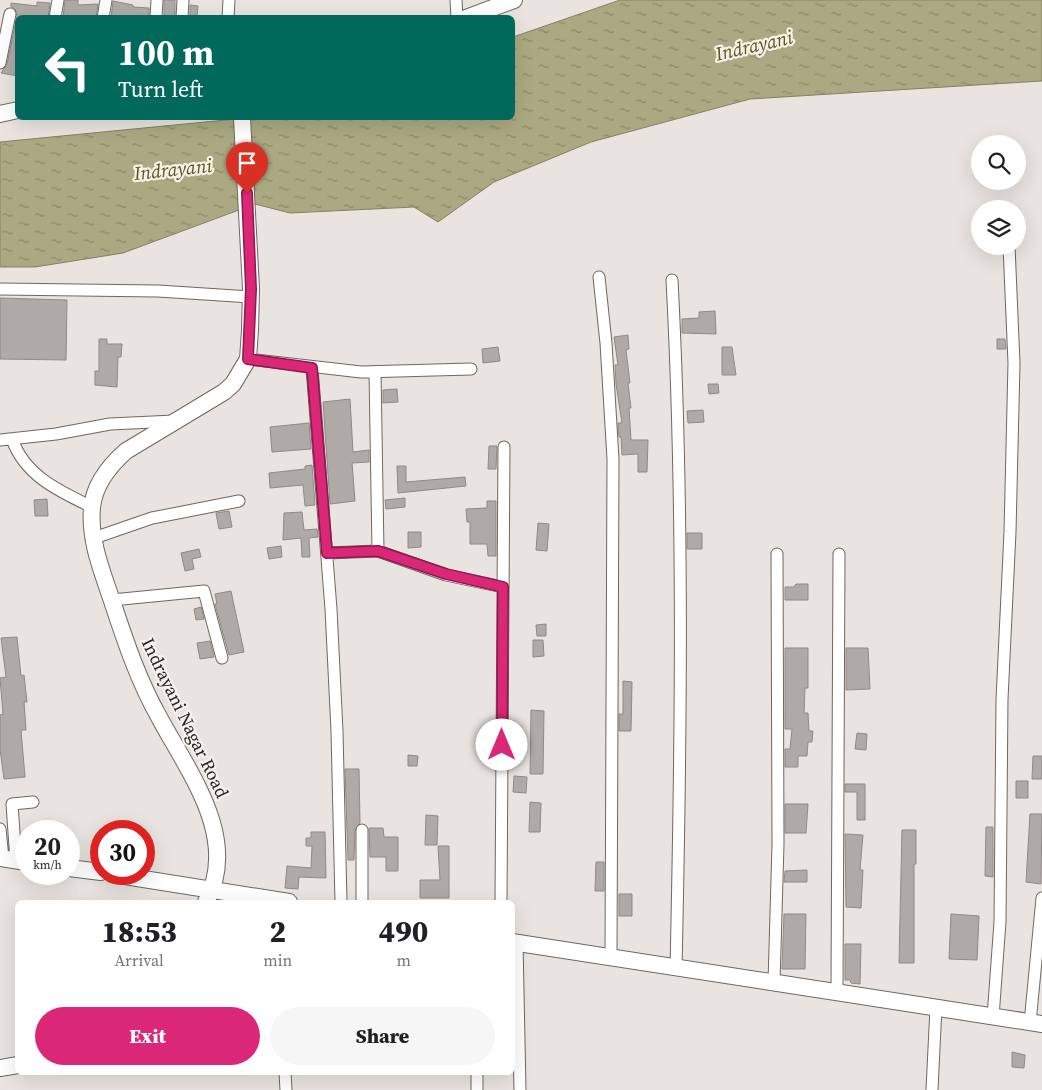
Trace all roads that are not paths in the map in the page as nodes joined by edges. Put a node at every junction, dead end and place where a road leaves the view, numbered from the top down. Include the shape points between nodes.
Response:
1 (58, 0) edge
2 (106, 0) edge
3 (158, 0) edge
4 (183, 0) edge
5 (229, 0) edge
6 (456, 0) edge
7 (514, 0) edge
8 (10, 14) dead end
9 (56, 15) edge
10 (104, 15) edge
11 (156, 15) edge
12 (182, 15) edge
13 (228, 15) edge
14 (457, 15) edge
15 (474, 15) edge
16 (0, 63) edge
17 (15, 111) edge
18 (0, 114) edge
19 (242, 120) edge
20 (1009, 255) edge
21 (599, 277) dead end
22 (672, 280) dead end
23 (0, 290) edge
24 (251, 293) junction
25 (248, 359) junction
26 (312, 368) junction
27 (471, 369) dead end
28 (375, 372) junction
29 (177, 421) junction
30 (6, 439) edge
31 (504, 447) dead end
32 (239, 502) dead end
33 (92, 507) junction
34 (94, 538) junction
35 (378, 551) junction
36 (327, 553) junction
37 (777, 554) dead end
38 (839, 554) dead end
39 (503, 587) junction
40 (112, 600) junction
41 (222, 658) dead end
42 (33, 802) dead end
43 (0, 829) edge
44 (362, 830) dead end
45 (11, 860) edge
46 (155, 884) edge
47 (210, 896) edge
48 (1042, 898) edge
49 (262, 900) edge
50 (341, 900) edge
51 (362, 900) edge
52 (501, 900) edge
53 (515, 942) edge
54 (610, 958) junction
55 (676, 969) junction
56 (774, 983) junction
57 (837, 993) junction
58 (936, 1008) junction
59 (993, 1016) junction
60 (1036, 1023) edge
61 (15, 1065) edge
62 (0, 1068) edge
63 (285, 1075) edge
64 (477, 1075) edge
65 (286, 1090) edge
66 (478, 1090) edge
67 (520, 1090) edge
68 (932, 1090) edge

1 - 9 street
2 - 10 street
3 - 11 street
4 - 12 street
5 - 13 street
6 - 14 street
7 - 15 street
8 - 16 street
17 - 18 street
19 - 24 street, Indrayani Nagar Road
20 - 59 street via 1014,363 1002,699 1000,922
21 - 54 street via 613,468
22 - 55 street via 677,371 681,756
23 - 24 street
24 - 25 street, Indrayani Nagar Road
25 - 26 street
25 - 29 street, Indrayani Nagar Road via 233,384 224,392
26 - 28 street
26 - 36 street
27 - 28 street
28 - 35 street
29 - 30 street via 110,424
29 - 33 street, Indrayani Nagar Road via 115,461 102,478
30 - 33 street via 50,487
31 - 39 street
32 - 34 street via 152,518
33 - 34 street, Indrayani Nagar Road
34 - 40 street, Indrayani Nagar Road
35 - 36 street
35 - 39 street via 446,574
36 - 50 street via 337,722
37 - 56 street via 778,844
38 - 57 street
39 - 52 street
40 - 41 street via 204,590
40 - 47 street, Indrayani Nagar Road via 143,686 183,758 212,823 219,854
42 - 45 street via 12,804
43 - 45 street
44 - 51 street
46 - 47 street
47 - 49 street
48 - 60 street
53 - 54 street
53 - 67 street
54 - 55 street
55 - 56 street
56 - 57 street
57 - 58 street
58 - 59 street
58 - 68 street
59 - 60 street
61 - 62 street
63 - 65 street
64 - 66 street

